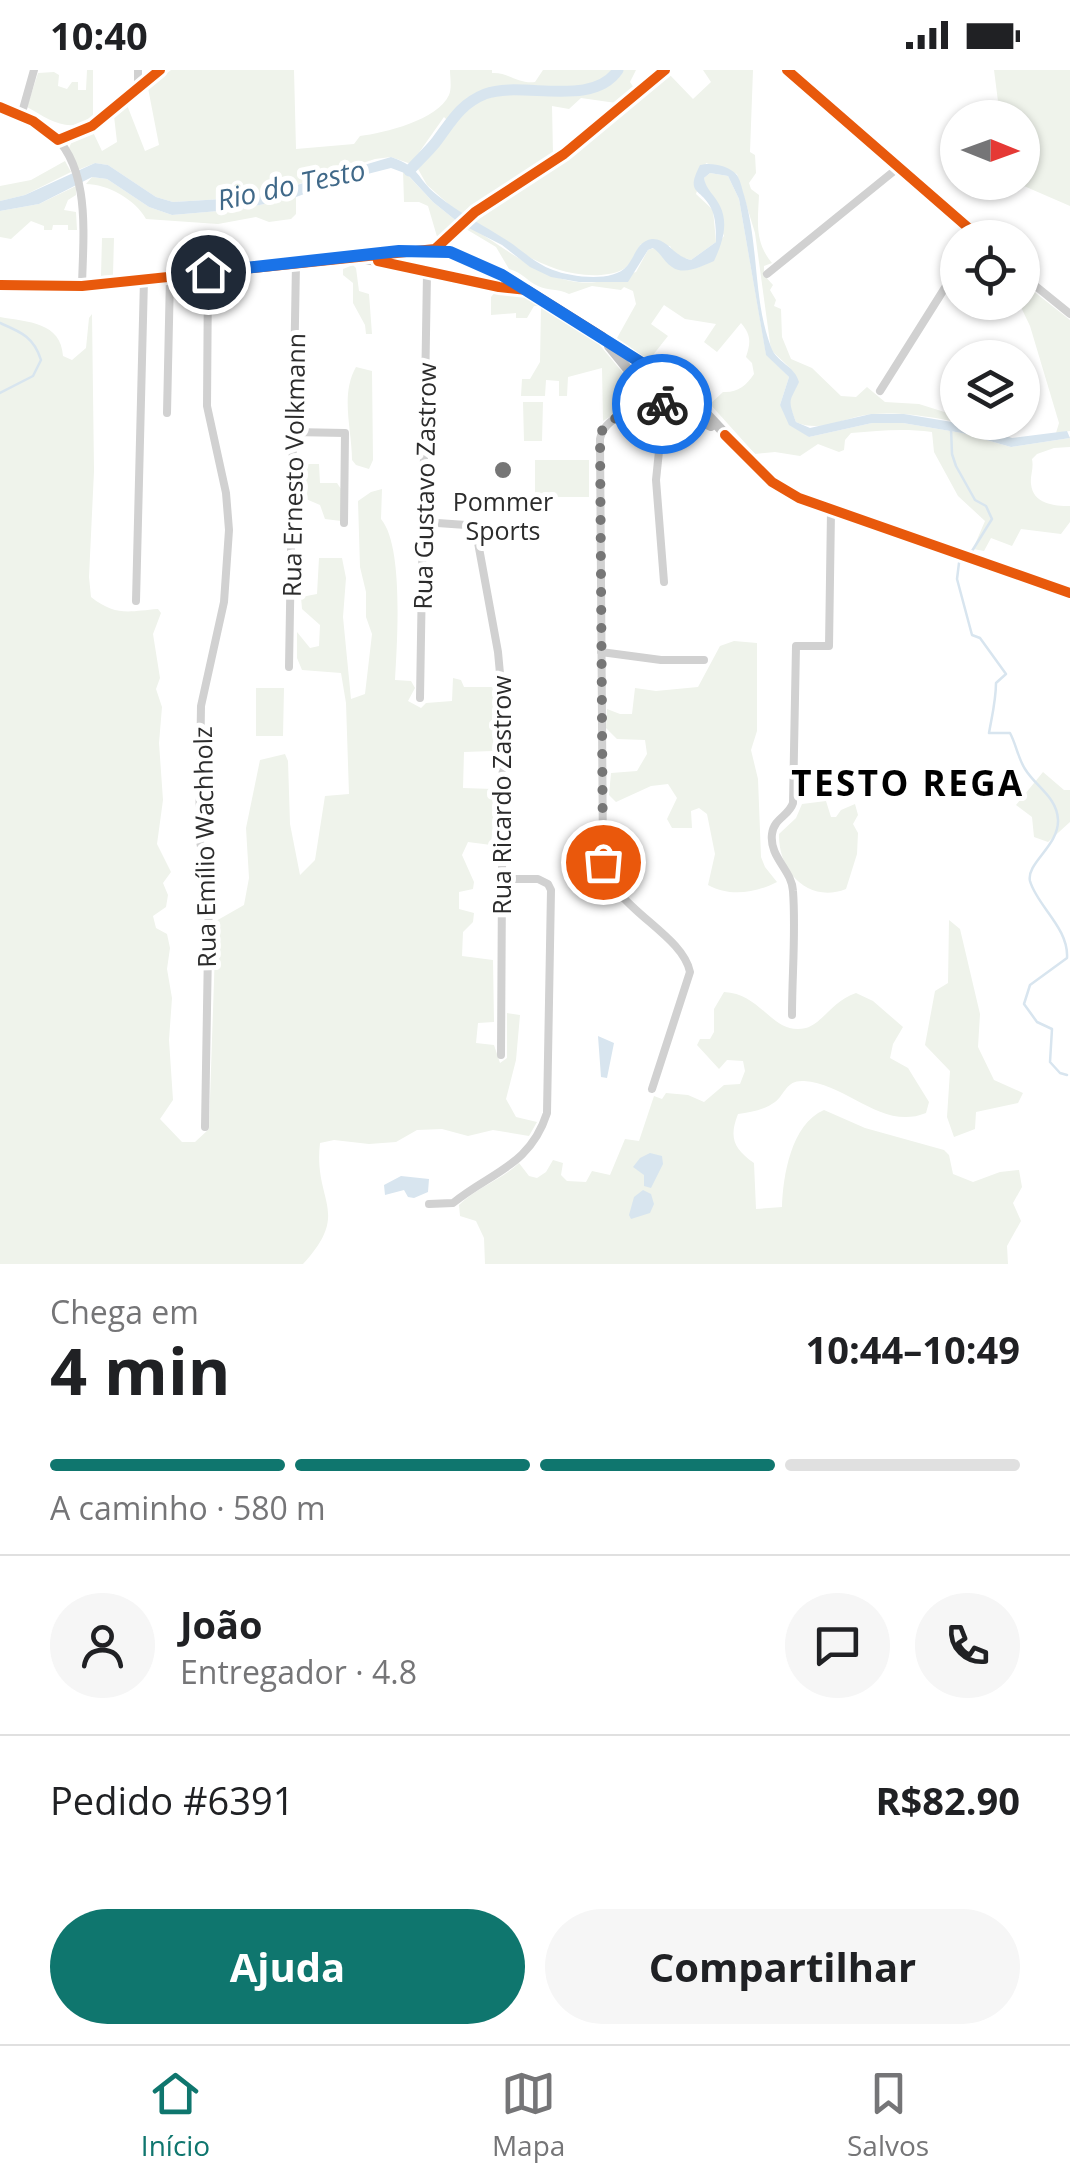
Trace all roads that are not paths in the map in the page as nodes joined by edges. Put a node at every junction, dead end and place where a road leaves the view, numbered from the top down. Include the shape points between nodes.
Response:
1 (34, 70) edge
2 (138, 70) edge
3 (160, 70) edge
4 (666, 70) edge
5 (788, 70) edge
6 (138, 88) junction
7 (0, 106) edge
8 (21, 116) junction
9 (58, 140) junction
10 (900, 168) junction
11 (959, 220) edge
12 (460, 226) junction
13 (430, 249) junction
14 (453, 253) junction
15 (354, 257) junction
16 (296, 263) junction
17 (208, 272) junction
18 (428, 273) junction
19 (767, 274) dead end
20 (170, 276) junction
21 (449, 277) junction
22 (144, 279) junction
23 (0, 284) edge
24 (82, 286) junction
25 (1040, 289) edge
26 (527, 290) junction
27 (940, 296) edge
28 (1070, 314) edge
29 (602, 337) junction
30 (645, 364) junction
31 (635, 379) junction
32 (677, 387) junction
33 (880, 391) dead end
34 (664, 403) junction
35 (167, 413) dead end
36 (624, 414) junction
37 (293, 432) junction
38 (725, 435) junction
39 (831, 511) junction
40 (423, 522) junction
41 (344, 523) dead end
42 (664, 582) dead end
43 (1070, 593) edge
44 (136, 601) dead end
45 (601, 652) junction
46 (704, 660) dead end
47 (289, 666) dead end
48 (420, 698) dead end
49 (502, 880) junction
50 (792, 1015) dead end
51 (501, 1055) dead end
52 (652, 1089) dead end
53 (205, 1128) dead end
54 (429, 1204) dead end

1 - 8 street
2 - 6 street
3 - 6 street
4 - 12 main road via 564,154
5 - 10 street
6 - 9 street via 92,126
7 - 8 street
8 - 9 street
9 - 24 street via 79,185
10 - 11 street
10 - 19 street
12 - 13 main road
12 - 14 main road
13 - 14 main road
13 - 15 main road
13 - 18 main road via 419,261
14 - 21 main road via 456,268
14 - 26 main road
15 - 16 main road
15 - 18 main road
16 - 17 main road
16 - 37 street, Rua Ernesto Volkmann
17 - 20 main road
17 - 53 street, Rua Emílio Wachholz via 207,406 229,530 224,602 202,706
18 - 21 main road
18 - 40 street, Rua Gustavo Zastrow
20 - 22 main road
20 - 35 street
21 - 26 main road
22 - 24 main road
22 - 44 street
23 - 24 main road
25 - 28 street
26 - 29 main road
27 - 33 street
29 - 30 main road
29 - 31 main road
30 - 31 main road
30 - 32 main road
31 - 34 main road
31 - 36 street via 635,402
32 - 34 main road
32 - 38 main road
34 - 36 street
34 - 38 main road
34 - 42 street via 656,480
36 - 45 street via 600,434
37 - 41 street via 346,433
37 - 47 street, Rua Ernesto Volkmann
38 - 39 main road via 772,482
39 - 43 main road
39 - 50 street via 828,646 796,646 792,807 772,836 793,888
40 - 48 street, Rua Gustavo Zastrow
40 - 49 street, Rua Ricardo Zastrow via 466,525 484,562 502,686
45 - 46 street
45 - 52 street via 604,871 683,956 690,972
49 - 51 street, Rua Ricardo Zastrow
49 - 54 street via 538,879 550,890 547,1113 527,1151 506,1170 453,1204

